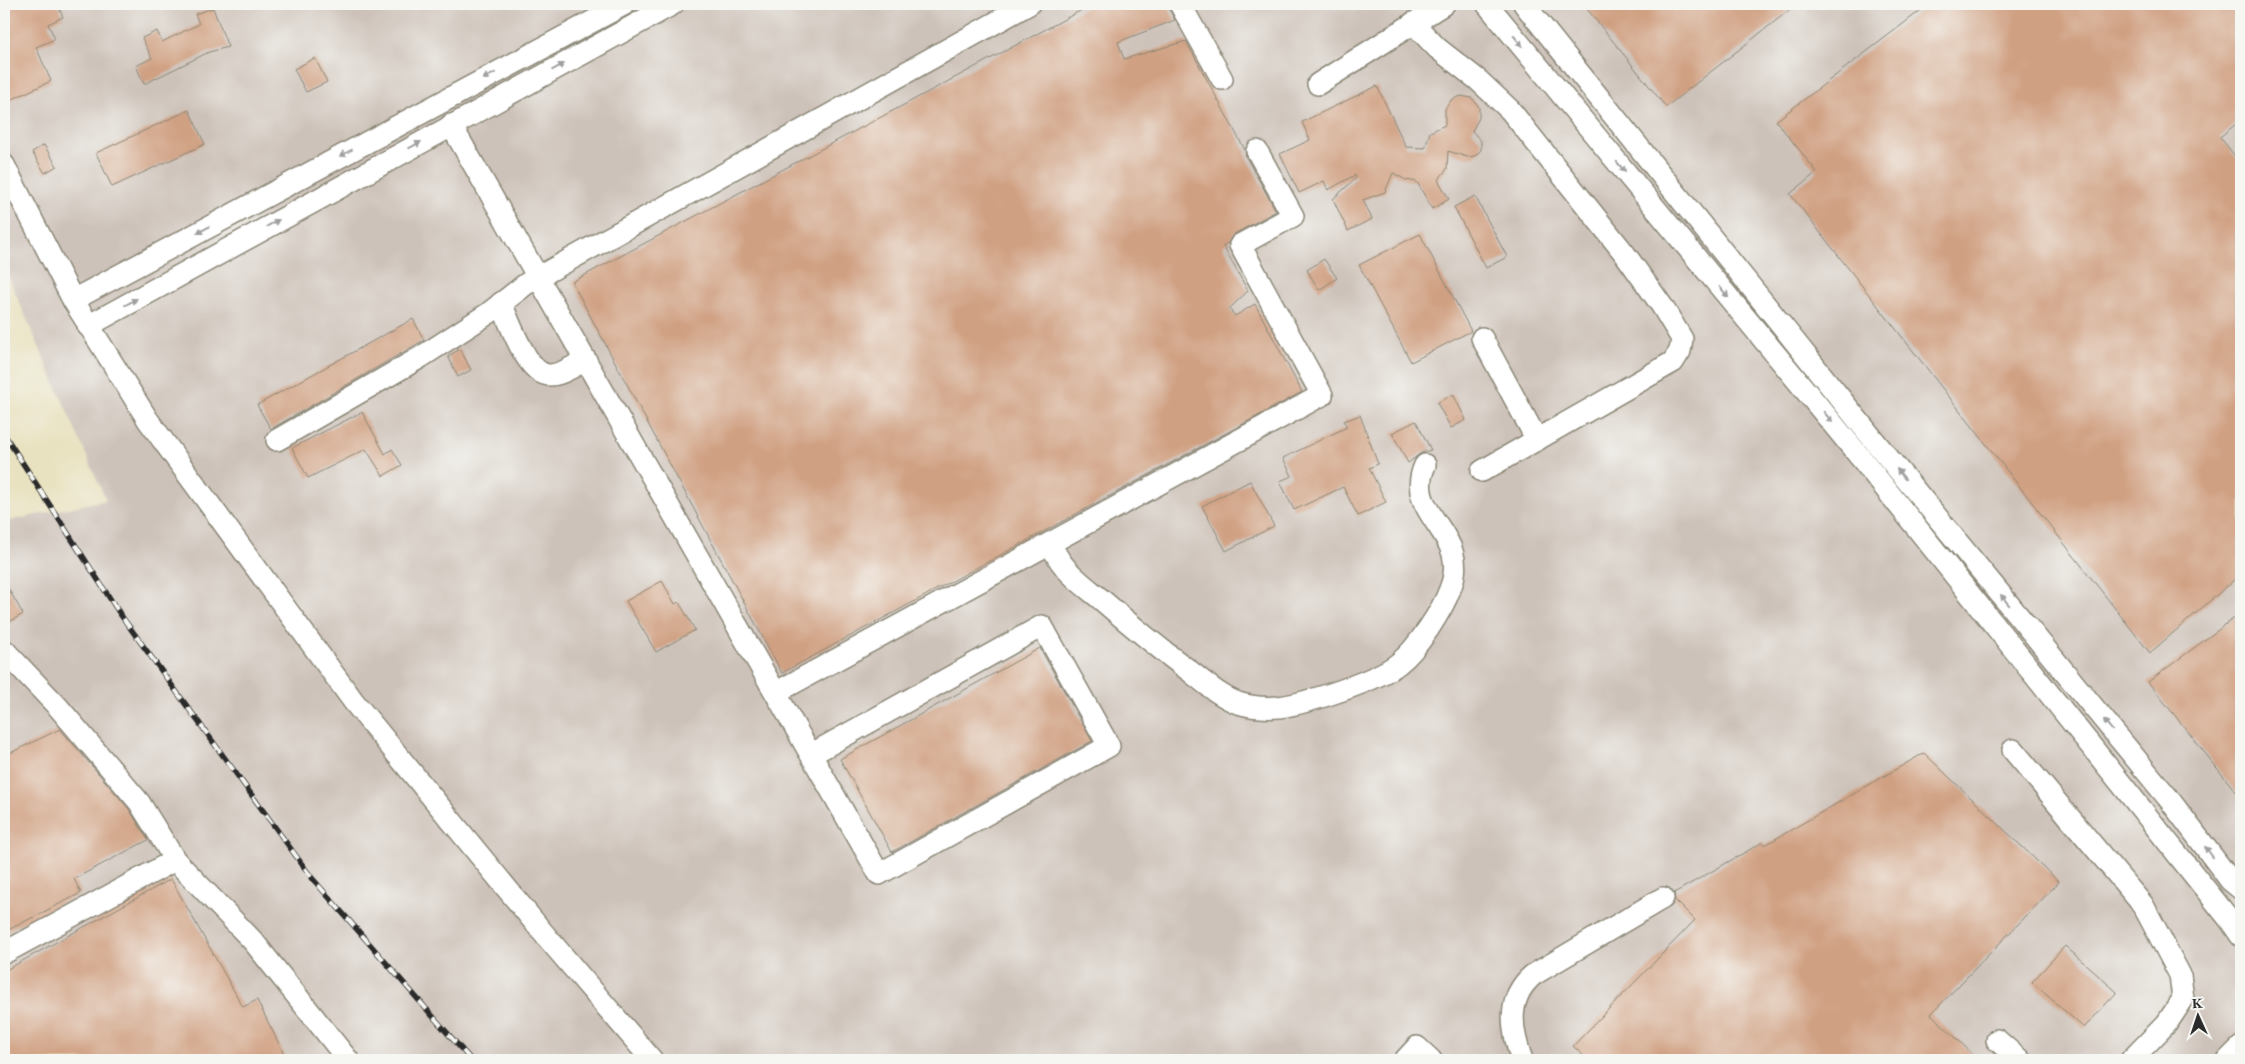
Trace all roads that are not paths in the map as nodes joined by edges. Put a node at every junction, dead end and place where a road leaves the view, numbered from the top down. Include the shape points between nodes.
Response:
1 (625, 4) edge
2 (672, 4) edge
3 (1029, 4) edge
4 (1180, 4) edge
5 (1444, 4) edge
6 (1486, 4) edge
7 (1524, 4) edge
8 (1413, 24) junction
9 (1222, 79) dead end
10 (1318, 84) dead end
11 (451, 125) junction
12 (1257, 150) dead end
13 (4, 165) edge
14 (538, 277) junction
15 (73, 300) junction
16 (501, 303) junction
17 (88, 326) junction
18 (1482, 338) dead end
19 (586, 360) junction
20 (276, 440) dead end
21 (1537, 440) junction
22 (1869, 451) junction
23 (1425, 465) dead end
24 (1482, 471) dead end
25 (1050, 543) junction
26 (4, 650) edge
27 (777, 692) junction
28 (2013, 750) dead end
29 (812, 754) junction
30 (175, 860) junction
31 (2241, 888) edge
32 (1663, 898) dead end
33 (2241, 936) edge
34 (4, 953) edge
35 (1997, 1040) dead end
36 (2241, 1047) edge
37 (348, 1060) edge
38 (652, 1060) edge
39 (1405, 1060) edge
40 (1430, 1060) edge
41 (1522, 1060) edge
42 (2020, 1060) edge
43 (2130, 1060) edge
44 (2228, 1060) edge

1 -> 15 street
11 -> 2 street
3 - 14 street
4 - 9 street
5 - 8 street
6 -> 22 street
7 - 22 street
8 - 10 street
8 - 21 street via 1510,110 1625,254 1682,339 1680,351 1673,362
11 - 14 street
17 -> 11 street
12 - 25 street via 1293,216 1240,245 1322,395
13 - 15 street
14 - 16 street
14 - 19 street
15 - 17 street
16 - 19 street via 530,363 539,372 558,374
16 - 20 street via 420,357
17 - 38 street via 148,420 354,702
18 - 21 street
19 - 27 street
21 - 24 street
31 -> 22 street via 2230,880 2168,799
22 - 33 street
23 - 25 street via 1419,482 1422,500 1451,544 1453,553 1454,572 1447,597 1417,645 1389,670 1364,682 1292,705 1250,706 1237,703 1212,689 1064,566
25 - 27 street
26 - 30 street via 59,708 139,802
27 - 29 street
28 - 43 street via 2143,905 2180,975 2183,999 2167,1023
29 - 29 street via 879,874 1109,746 1042,626
30 - 34 street
30 - 37 street via 252,941
32 - 41 street via 1527,980 1513,1009
35 - 42 street
36 - 44 street
39 - 40 street via 1417,1047

